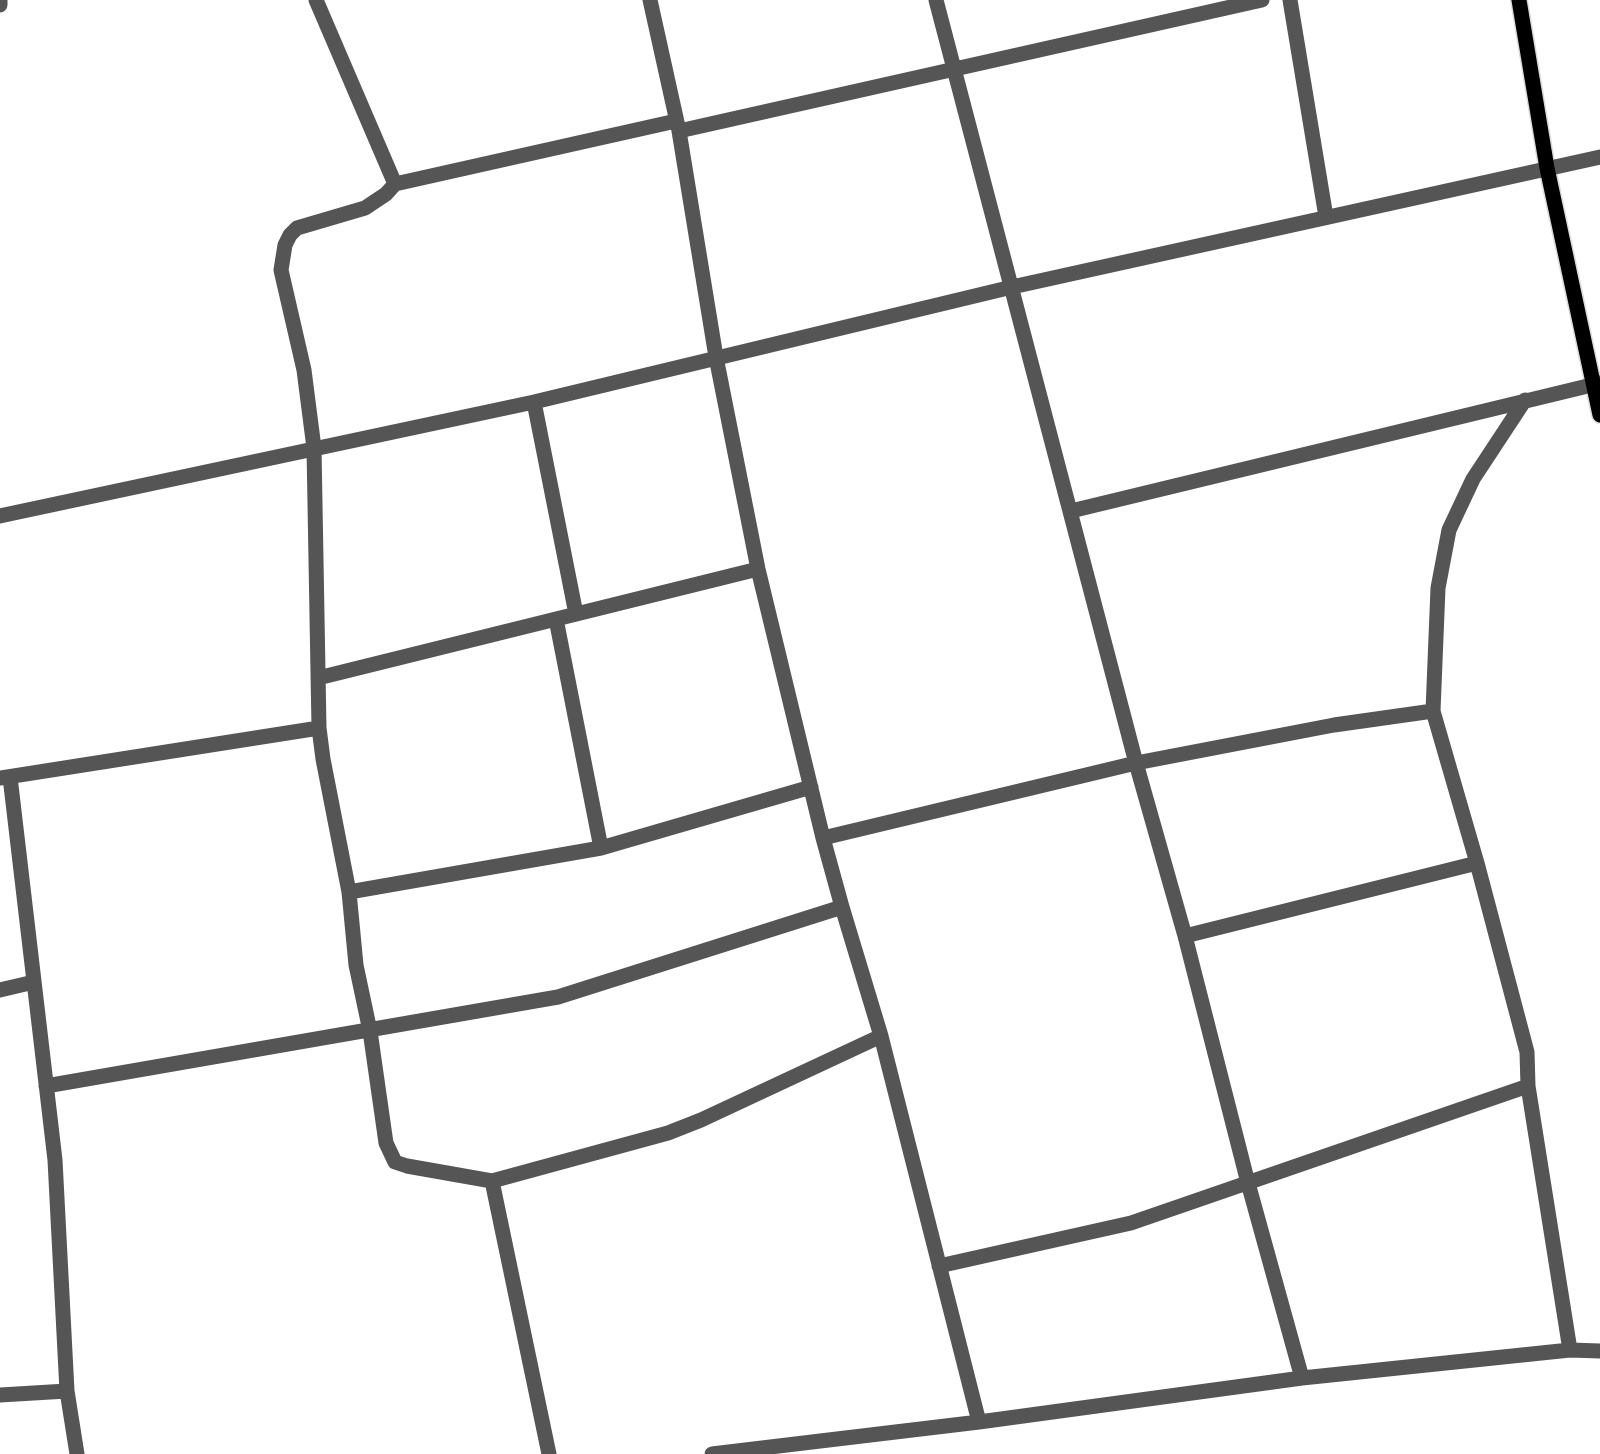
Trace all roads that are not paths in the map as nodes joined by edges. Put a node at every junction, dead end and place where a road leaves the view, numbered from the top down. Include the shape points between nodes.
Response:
1 (0, 0) edge
2 (316, 0) edge
3 (650, 0) edge
4 (936, 0) edge
5 (1262, 0) edge
6 (1290, 0) edge
7 (1519, 0) edge
8 (0, 5) edge
9 (953, 69) junction
10 (678, 126) junction
11 (1600, 157) edge
12 (1547, 168) junction
13 (395, 184) junction
14 (1326, 217) junction
15 (1012, 287) junction
16 (716, 357) junction
17 (1597, 384) edge
18 (1526, 400) junction
19 (534, 402) junction
20 (1600, 415) edge
21 (314, 448) junction
22 (1071, 511) junction
23 (0, 516) edge
24 (758, 569) junction
25 (576, 614) junction
26 (556, 619) junction
27 (318, 678) junction
28 (1433, 711) junction
29 (319, 728) junction
30 (1136, 763) junction
31 (5, 777) edge
32 (811, 787) junction
33 (823, 838) junction
34 (601, 848) junction
35 (1477, 863) junction
36 (349, 892) junction
37 (842, 908) junction
38 (1185, 936) junction
39 (34, 982) junction
40 (0, 990) edge
41 (370, 1031) junction
42 (881, 1036) junction
43 (46, 1086) junction
44 (1528, 1086) junction
45 (492, 1180) junction
46 (1248, 1183) junction
47 (939, 1266) junction
48 (1570, 1350) junction
49 (1600, 1351) edge
50 (1302, 1378) junction
51 (67, 1391) junction
52 (0, 1395) edge
53 (979, 1422) junction
54 (77, 1454) edge
55 (549, 1454) edge
56 (712, 1454) edge

1 - 8 street
2 - 13 street
3 - 10 street
4 - 9 street
5 - 9 street
6 - 14 street
7 - 12 main road
9 - 10 street
9 - 15 street
10 - 13 street
10 - 16 street
11 - 12 street
12 - 14 street
12 - 17 main road
13 - 21 street via 365,208 297,228 285,245 281,270 304,370
14 - 15 street
15 - 16 street
15 - 22 street
16 - 19 street
16 - 24 street
17 - 18 street
17 - 20 main road
18 - 22 street
18 - 28 street via 1473,479 1449,530 1438,588
19 - 21 street
19 - 25 street
21 - 23 street
21 - 27 street
22 - 30 street
24 - 25 street
24 - 32 street
25 - 26 street
26 - 27 street
26 - 34 street
27 - 29 street
28 - 30 street via 1334,725
28 - 35 street
29 - 31 street
29 - 36 street
30 - 33 street
30 - 38 street
31 - 39 street
32 - 33 street
32 - 34 street
33 - 37 street
34 - 36 street
35 - 38 street
35 - 44 street via 1527,1052
36 - 41 street via 356,965
37 - 41 street via 558,997
37 - 42 street
38 - 46 street
39 - 40 street
39 - 43 street
41 - 43 street
41 - 45 street via 386,1143 395,1162
42 - 45 street via 668,1133
42 - 47 street
43 - 51 street via 55,1160
44 - 46 street
44 - 48 street
45 - 55 street
46 - 47 street via 1131,1223
46 - 50 street
47 - 53 street
48 - 49 street
48 - 50 street
50 - 53 street
51 - 52 street
51 - 54 street
53 - 56 street

